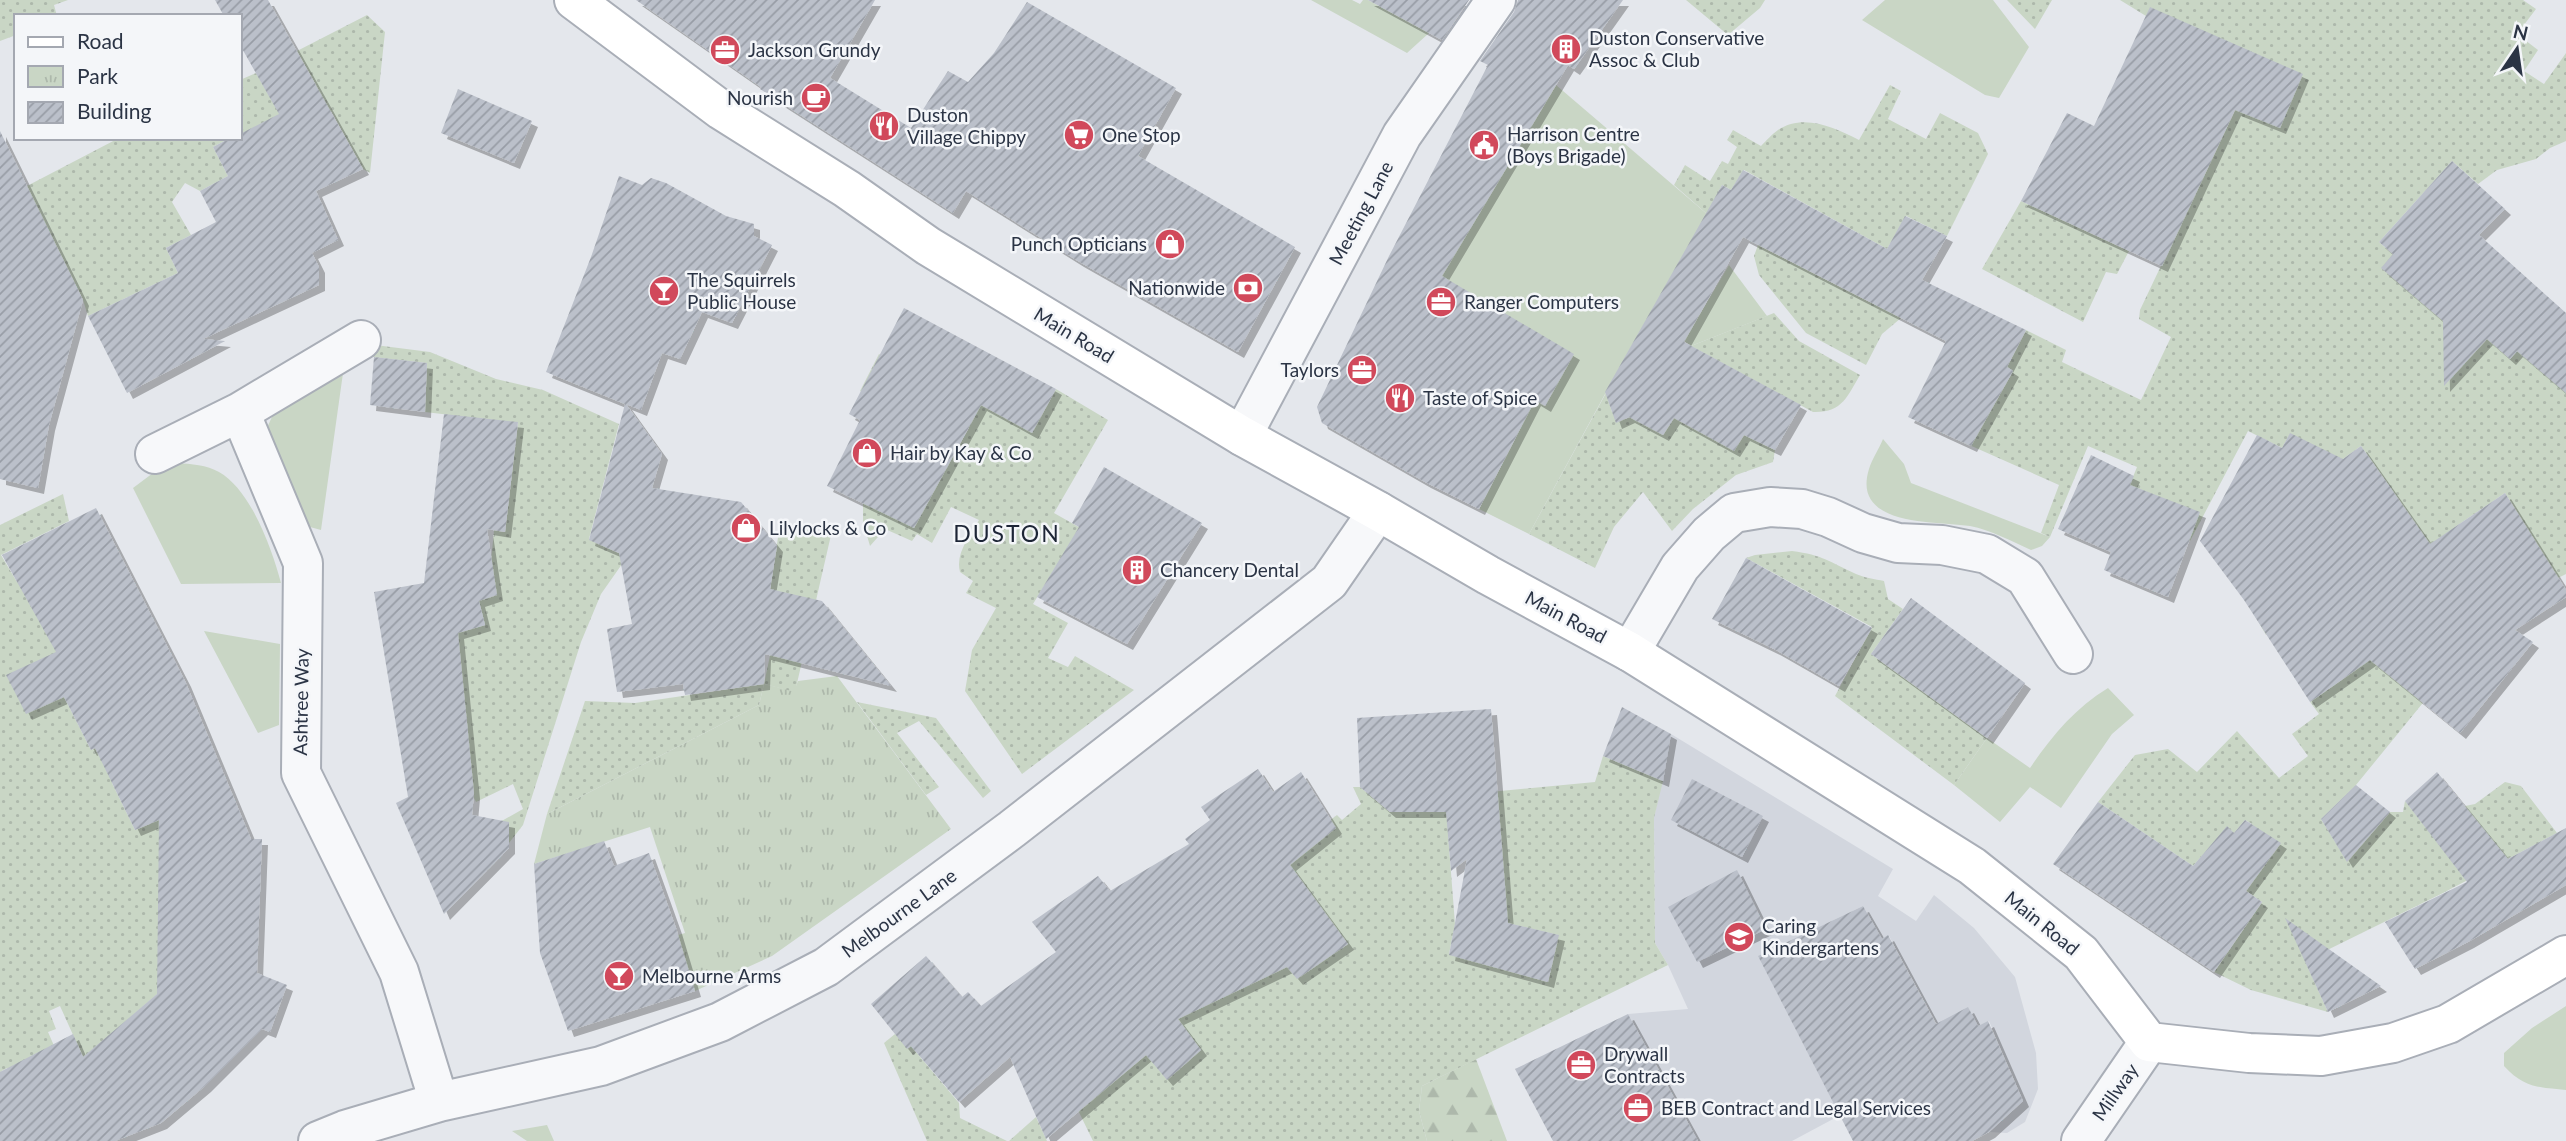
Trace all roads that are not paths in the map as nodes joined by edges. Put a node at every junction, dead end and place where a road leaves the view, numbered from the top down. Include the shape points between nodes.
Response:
1 (574, 0) edge
2 (1496, 0) edge
3 (361, 340) dead end
4 (240, 412) junction
5 (1242, 436) junction
6 (155, 454) dead end
7 (1378, 511) junction
8 (1630, 652) junction
9 (2073, 654) dead end
10 (2566, 955) edge
11 (2149, 1042) junction
12 (439, 1102) junction
13 (318, 1141) edge
14 (2081, 1141) edge

1 - 5 street, Main Road via 721,110 928,246
2 - 5 street, Meeting Lane via 1402,135
3 - 4 street
4 - 6 street
4 - 12 street, Ashtree Way via 303,563 301,773 400,972
5 - 7 street, Main Road
7 - 8 street, Main Road
7 - 12 street, Melbourne Lane via 1329,582 1013,829 826,967 720,1022 601,1066
8 - 9 street via 1681,567 1709,534 1734,513 1770,507 1802,509 1898,543 1987,554 2025,577
8 - 11 street, Main Road via 1972,866 2081,953
10 - 11 street via 2448,1024 2393,1044 2321,1056
11 - 14 street, Millway
12 - 13 street, Melbourne Lane

